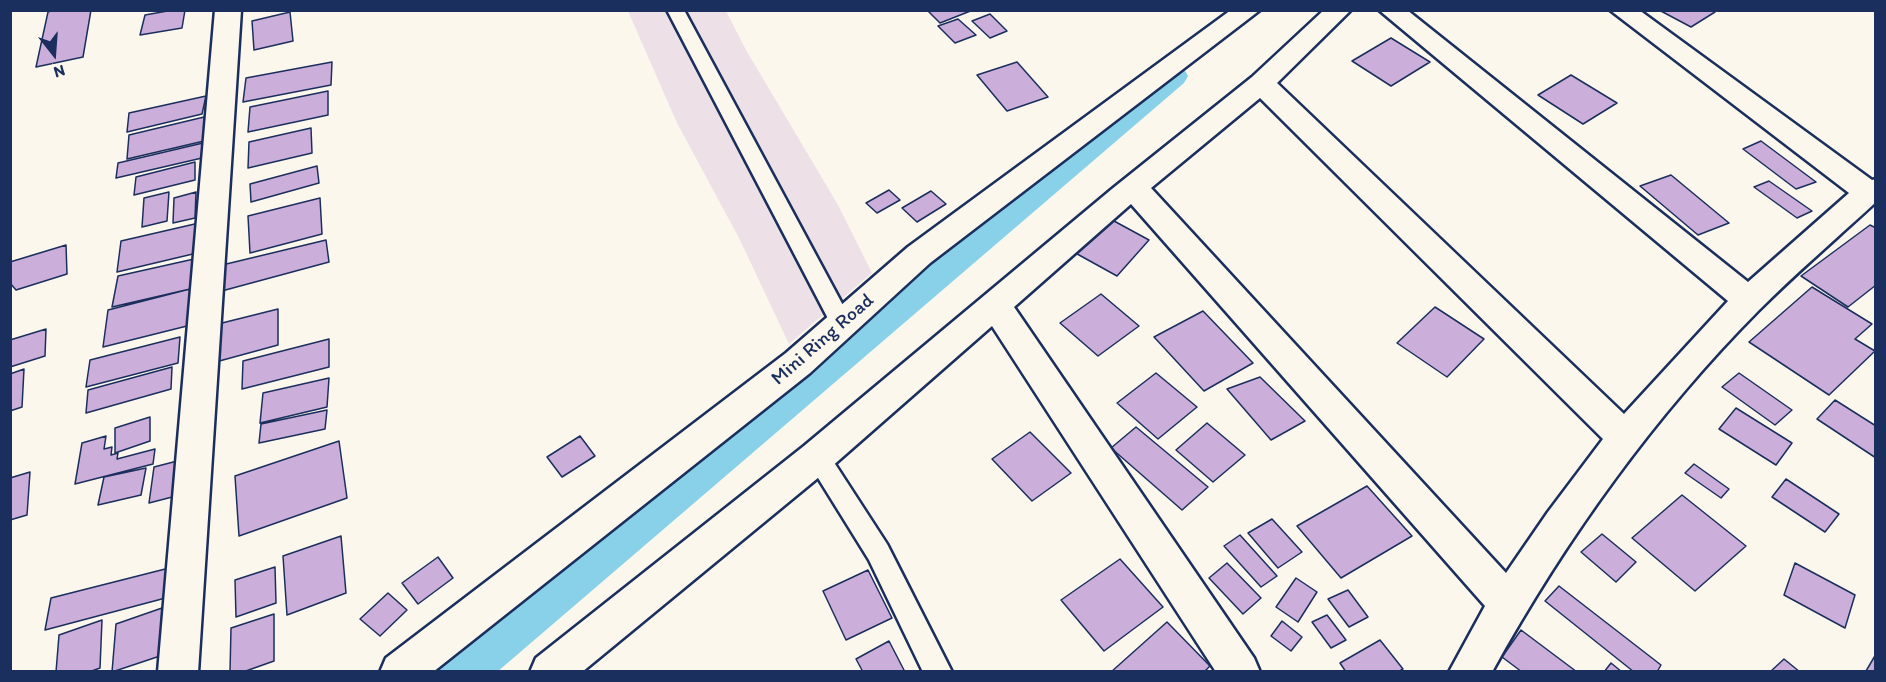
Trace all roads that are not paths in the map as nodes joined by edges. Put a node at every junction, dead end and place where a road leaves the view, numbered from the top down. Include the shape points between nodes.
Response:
1 (228, 10) edge
2 (675, 10) edge
3 (1248, 10) edge
4 (1339, 10) edge
5 (1391, 10) edge
6 (1622, 10) edge
7 (1261, 83) junction
8 (1133, 187) junction
9 (1872, 190) edge
10 (1749, 301) junction
11 (996, 306) junction
12 (842, 324) junction
13 (1625, 438) junction
14 (817, 457) junction
15 (1508, 603) junction
16 (401, 671) edge
17 (178, 672) edge
18 (550, 672) edge
19 (938, 672) edge
20 (1240, 672) edge
21 (1469, 672) edge

1 - 17 street
2 - 12 lane
3 - 12 street, Mini Ring Road via 919,255
4 - 7 street
5 - 10 street
6 - 9 street
7 - 8 street
7 - 13 street
8 - 11 street
8 - 15 street
9 - 10 street
10 - 13 street
11 - 14 street
11 - 20 street
12 - 16 street, Mini Ring Road via 798,363
13 - 15 street
14 - 18 street
14 - 19 lane via 878,552
15 - 21 street

